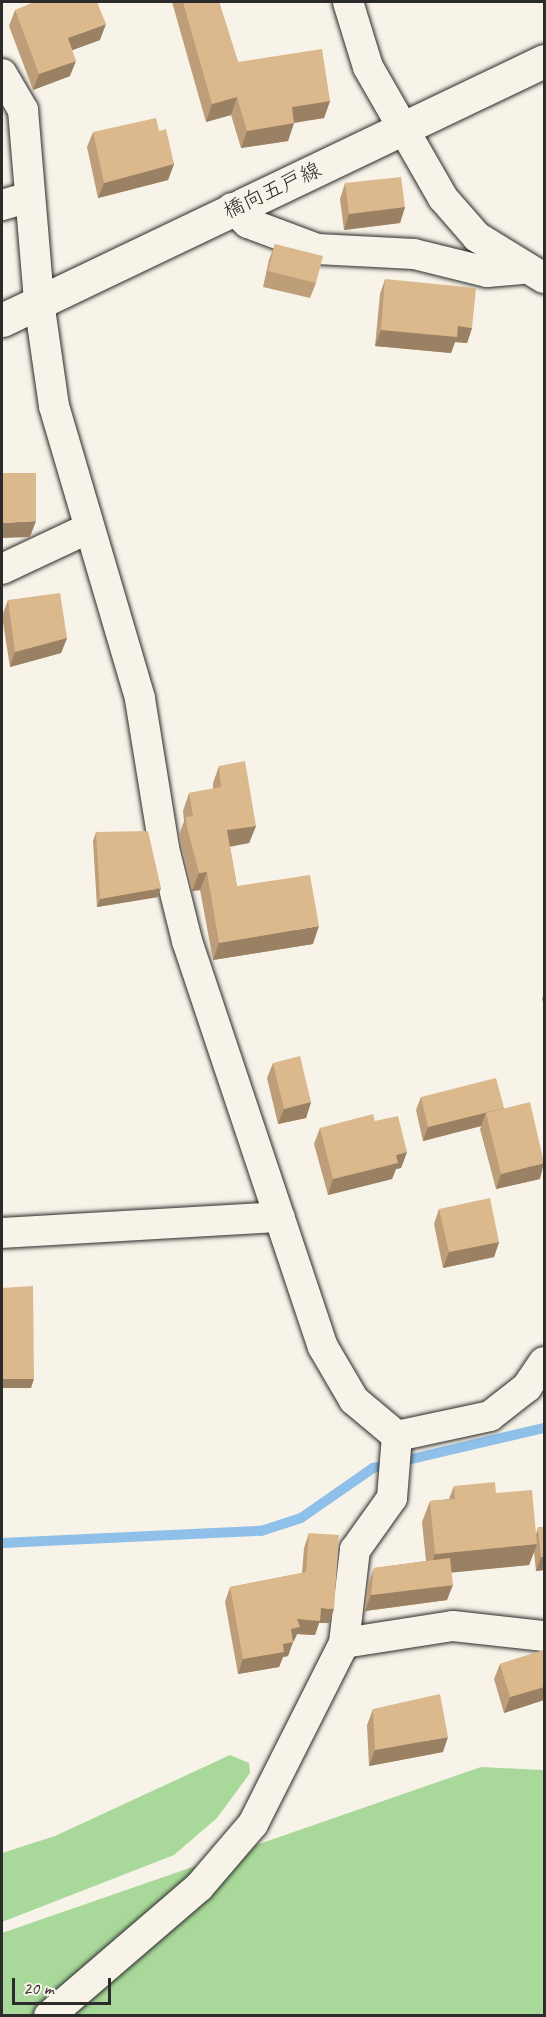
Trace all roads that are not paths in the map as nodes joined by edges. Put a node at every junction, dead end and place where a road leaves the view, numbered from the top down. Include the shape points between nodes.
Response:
1 (348, 2) edge
2 (544, 61) edge
3 (2, 74) edge
4 (403, 128) junction
5 (30, 196) junction
6 (2, 205) edge
7 (232, 208) junction
8 (533, 274) edge
9 (39, 302) junction
10 (2, 320) edge
11 (89, 528) junction
12 (2, 569) edge
13 (280, 1217) junction
14 (2, 1233) edge
15 (544, 1362) edge
16 (397, 1436) junction
17 (544, 1636) edge
18 (344, 1643) junction
19 (49, 2016) edge

1 - 4 street via 368,67
2 - 4 main road, 橋向五戸線
3 - 5 street via 23,110
4 - 7 main road, 橋向五戸線
4 - 8 street via 443,198 477,237
5 - 6 street
5 - 9 street
7 - 8 street via 248,223 316,249 414,254 487,272
7 - 9 main road, 橋向五戸線
9 - 10 main road, 橋向五戸線
9 - 11 street via 54,406
11 - 12 street
11 - 13 street via 140,699 164,848 187,941
13 - 14 street
13 - 16 street via 323,1347 354,1400
15 - 16 street via 527,1387 490,1416
16 - 18 street via 392,1498 355,1550
17 - 18 street via 453,1626
18 - 19 street via 253,1824 199,1887

